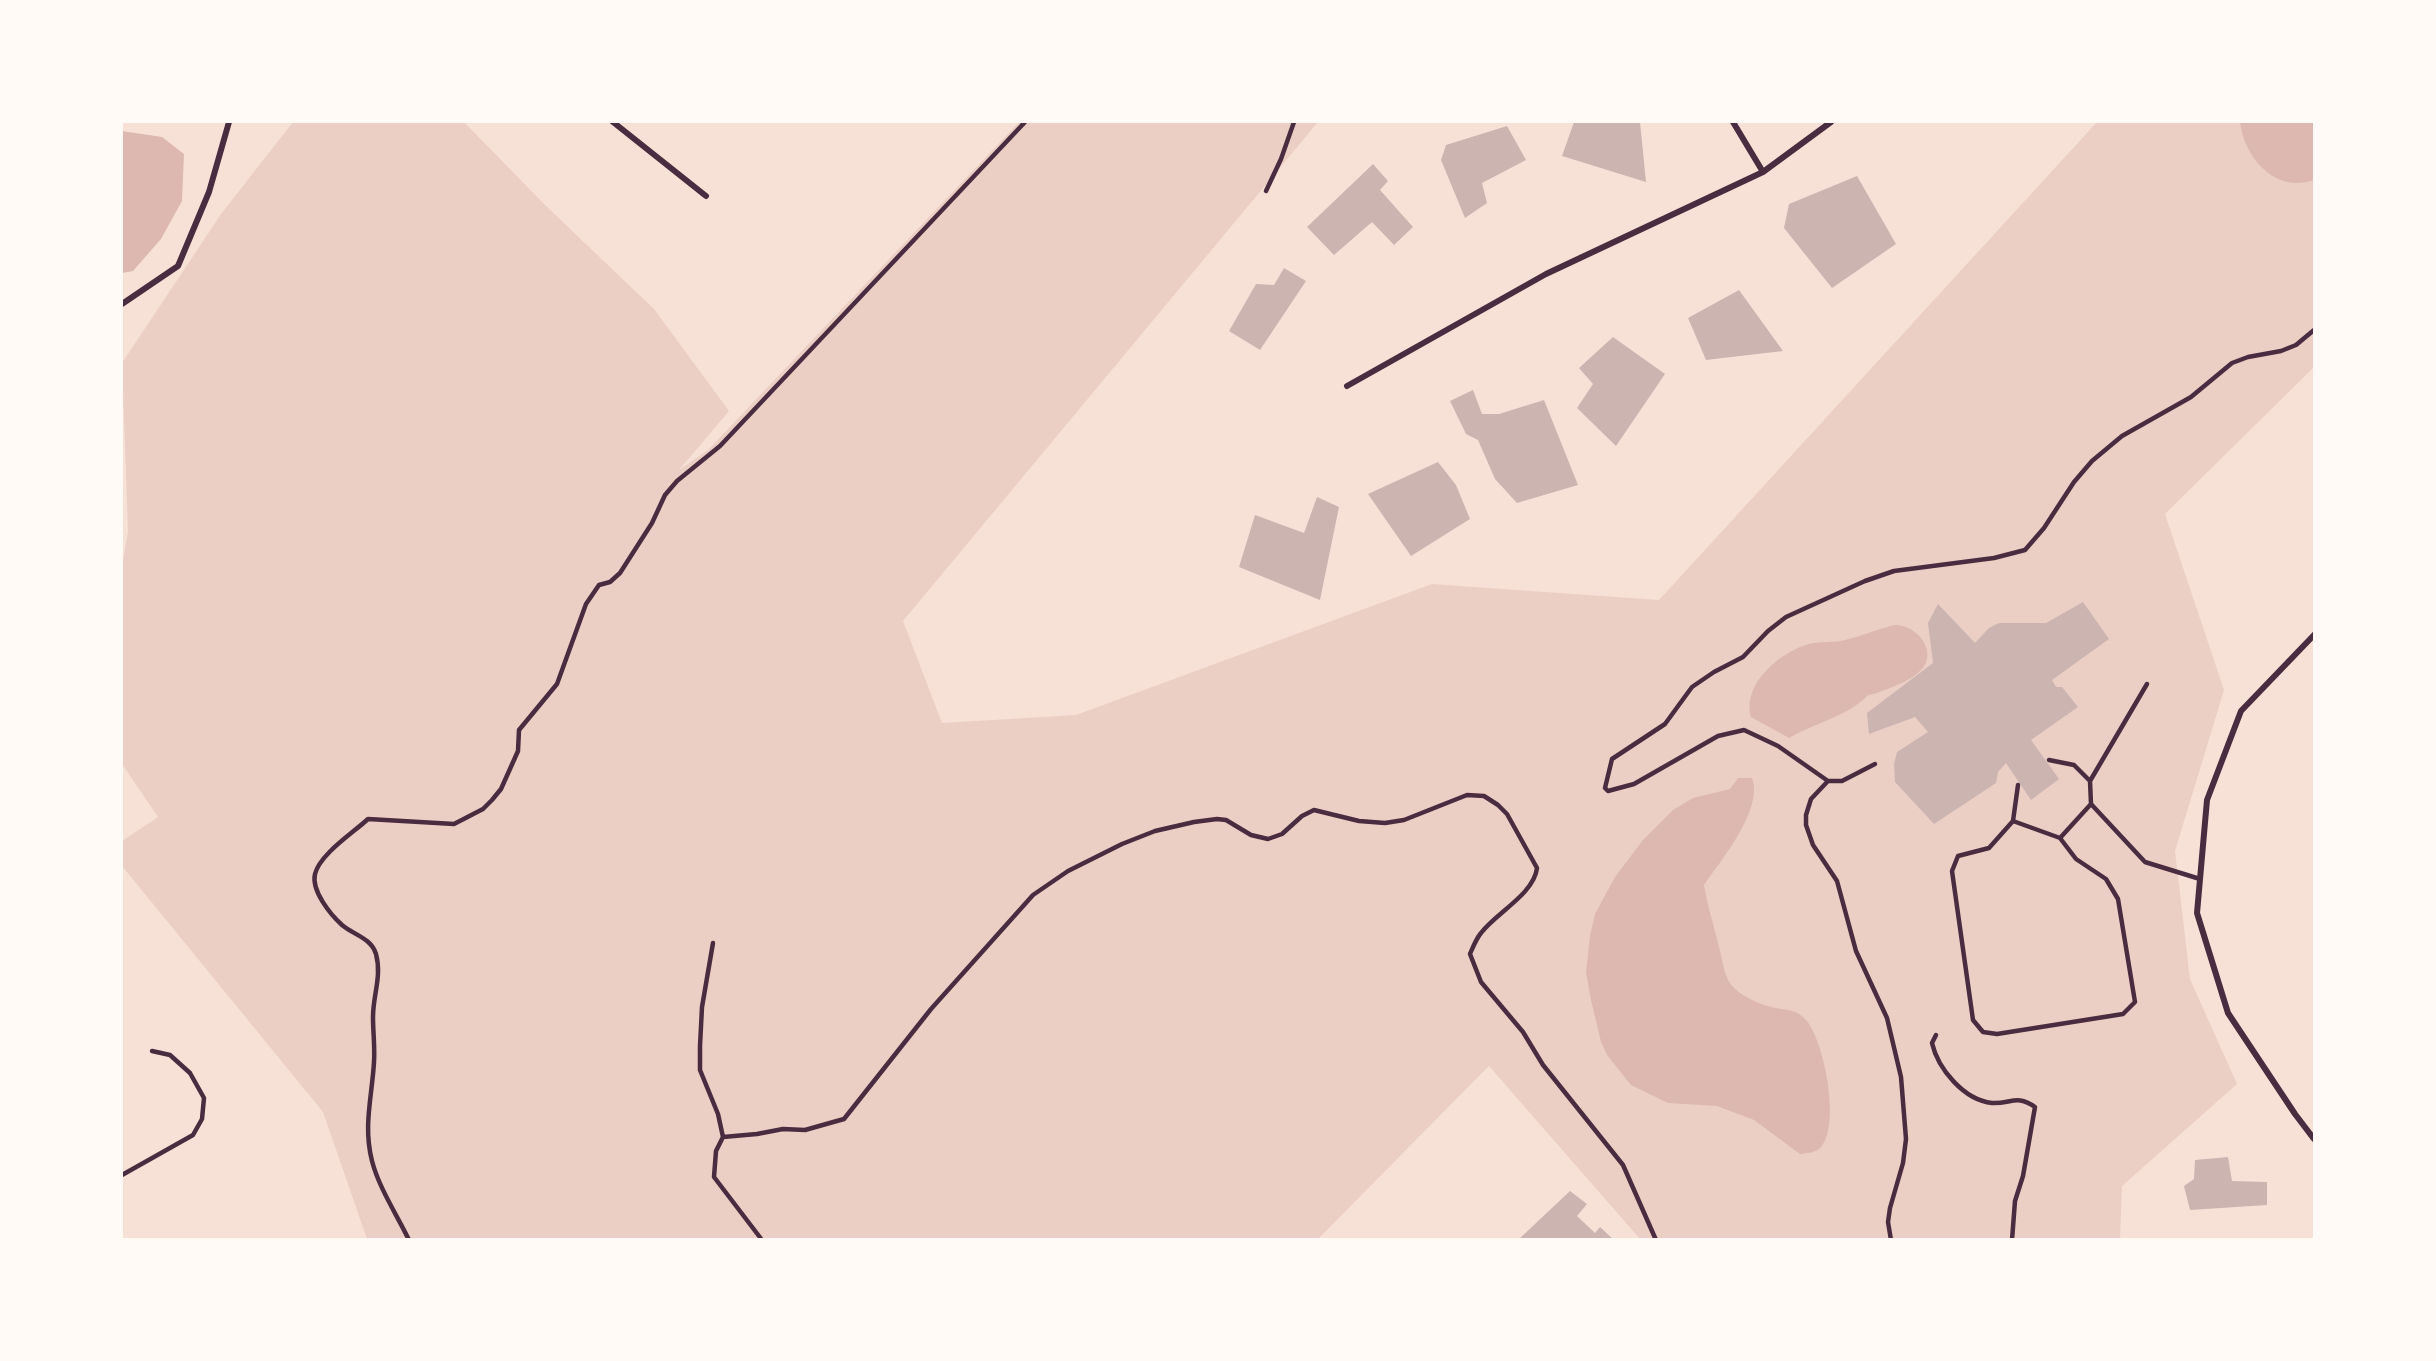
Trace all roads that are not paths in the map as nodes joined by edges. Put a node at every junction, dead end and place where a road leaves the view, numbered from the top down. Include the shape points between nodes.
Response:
1 (229, 122) edge
2 (613, 122) edge
3 (1025, 122) edge
4 (1294, 122) edge
5 (1733, 122) edge
6 (1831, 122) edge
7 (1763, 172) junction
8 (1266, 191) dead end
9 (706, 196) dead end
10 (122, 304) edge
11 (2314, 330) edge
12 (1347, 386) dead end
13 (2314, 635) edge
14 (2147, 684) dead end
15 (2049, 760) dead end
16 (1875, 764) dead end
17 (1828, 781) junction
18 (2091, 781) junction
19 (2018, 785) dead end
20 (2091, 804) junction
21 (2013, 821) junction
22 (2060, 838) junction
23 (2200, 879) junction
24 (712, 943) dead end
25 (1936, 1035) dead end
26 (152, 1051) dead end
27 (723, 1137) junction
28 (2314, 1138) edge
29 (122, 1175) edge
30 (409, 1239) edge
31 (762, 1239) edge
32 (1656, 1239) edge
33 (1891, 1239) edge
34 (2012, 1239) edge

1 - 10 street via 209,192 178,266
2 - 9 street
3 - 30 lane via 720,446 665,495 652,524 620,573 599,585 586,604 557,684 519,730 518,751 492,800 454,824 368,819 324,858 315,875 316,887 332,914 365,939 375,953 378,977 373,1006 374,1064 368,1140 373,1163
4 - 8 lane
5 - 7 street
6 - 7 street
7 - 12 street via 1546,274
11 - 17 lane via 2296,345 2232,363 2191,397 2122,436 2074,482 2025,550 1894,571 1786,617 1743,657 1692,687 1665,724 1612,759 1605,788 1608,791 1634,784 1711,739 1744,730 1778,746
13 - 23 street via 2241,711 2207,800
14 - 18 lane
15 - 18 lane via 2074,765
16 - 17 lane via 1842,781
17 - 33 lane via 1811,799 1806,825 1813,845 1837,881 1856,951 1887,1018 1901,1077 1906,1138 1904,1163 1890,1208
18 - 20 lane
19 - 21 lane
20 - 22 lane
20 - 23 lane via 2145,862
21 - 22 lane
21 - 22 lane via 1989,848 1959,856 1952,871 1973,1020 1983,1032 1997,1034 2123,1014 2135,1002 2118,899 2106,879 2076,859
23 - 28 street via 2198,913 2228,1013
24 - 27 lane via 702,1007 700,1070
25 - 34 lane via 1932,1043 1938,1063 1974,1097 1988,1102 2026,1100 2036,1107 2015,1201
26 - 29 lane via 170,1055 190,1072 204,1098 202,1119 193,1135
27 - 31 lane via 716,1151 714,1177
27 - 32 lane via 805,1130 844,1119 931,1009 1033,895 1068,871 1122,844 1165,829 1217,819 1268,839 1282,834 1314,810 1385,823 1404,820 1467,795 1484,796 1507,814 1537,868 1536,877 1481,932 1470,954 1472,962 1481,982 1623,1165

